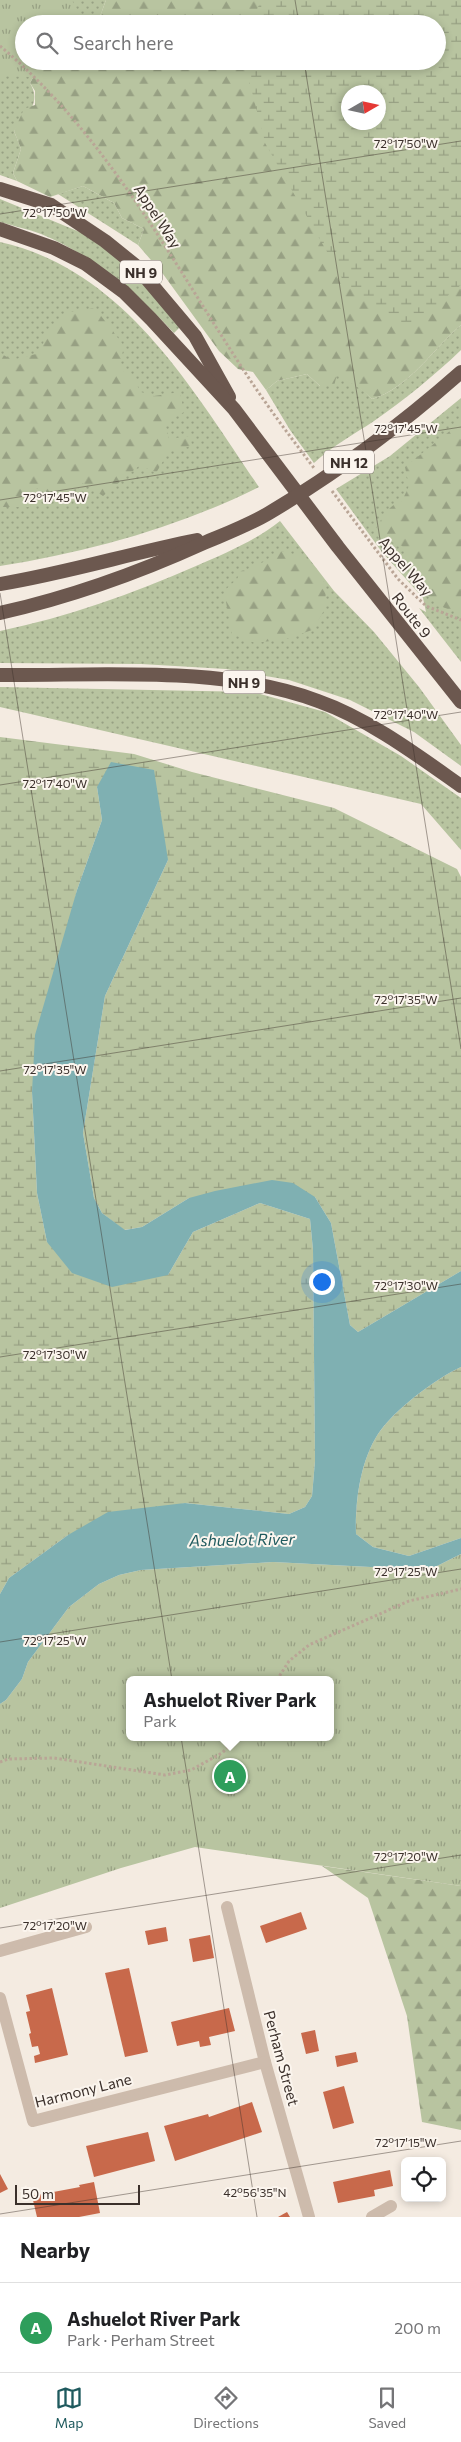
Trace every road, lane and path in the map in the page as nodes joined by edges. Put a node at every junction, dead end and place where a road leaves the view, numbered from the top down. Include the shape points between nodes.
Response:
1 (0, 46) edge
2 (15, 59) edge
3 (28, 70) edge
4 (0, 189) edge
5 (0, 229) edge
6 (461, 372) edge
7 (234, 409) junction
8 (275, 416) dead end
9 (225, 534) junction
10 (365, 535) dead end
11 (0, 584) edge
12 (0, 613) edge
13 (461, 620) edge
14 (0, 675) edge
15 (461, 702) edge
16 (461, 786) edge
17 (461, 1589) edge
18 (280, 1676) edge
19 (234, 1741) edge
20 (0, 1762) edge
21 (227, 1907) dead end
22 (86, 1927) dead end
23 (0, 1951) edge
24 (0, 1998) edge
25 (265, 2062) junction
26 (391, 2206) dead end
27 (310, 2217) edge
28 (372, 2217) edge

1 - 2 path, Appel Way
3 - 8 path, Appel Way via 120,177
4 - 7 highway, NH 9 via 51,205 136,266 195,336
5 - 7 highway via 54,248 86,264 124,292
6 - 9 highway, NH 12 via 358,456 268,513
7 - 15 highway, Route 9 / NH 9
9 - 11 highway via 138,552 49,576
9 - 12 highway, NH 12 via 68,596
10 - 13 path, Appel Way via 398,579 426,606
14 - 16 highway, NH 9 via 222,678 274,687 339,709
17 - 18 path via 409,1601 309,1645 289,1661
19 - 20 path via 222,1753 191,1770 165,1775 54,1758
21 - 25 street, Perham Street
22 - 23 street
24 - 25 street, Harmony Lane via 33,2121
25 - 27 street, Perham Street
26 - 28 street

